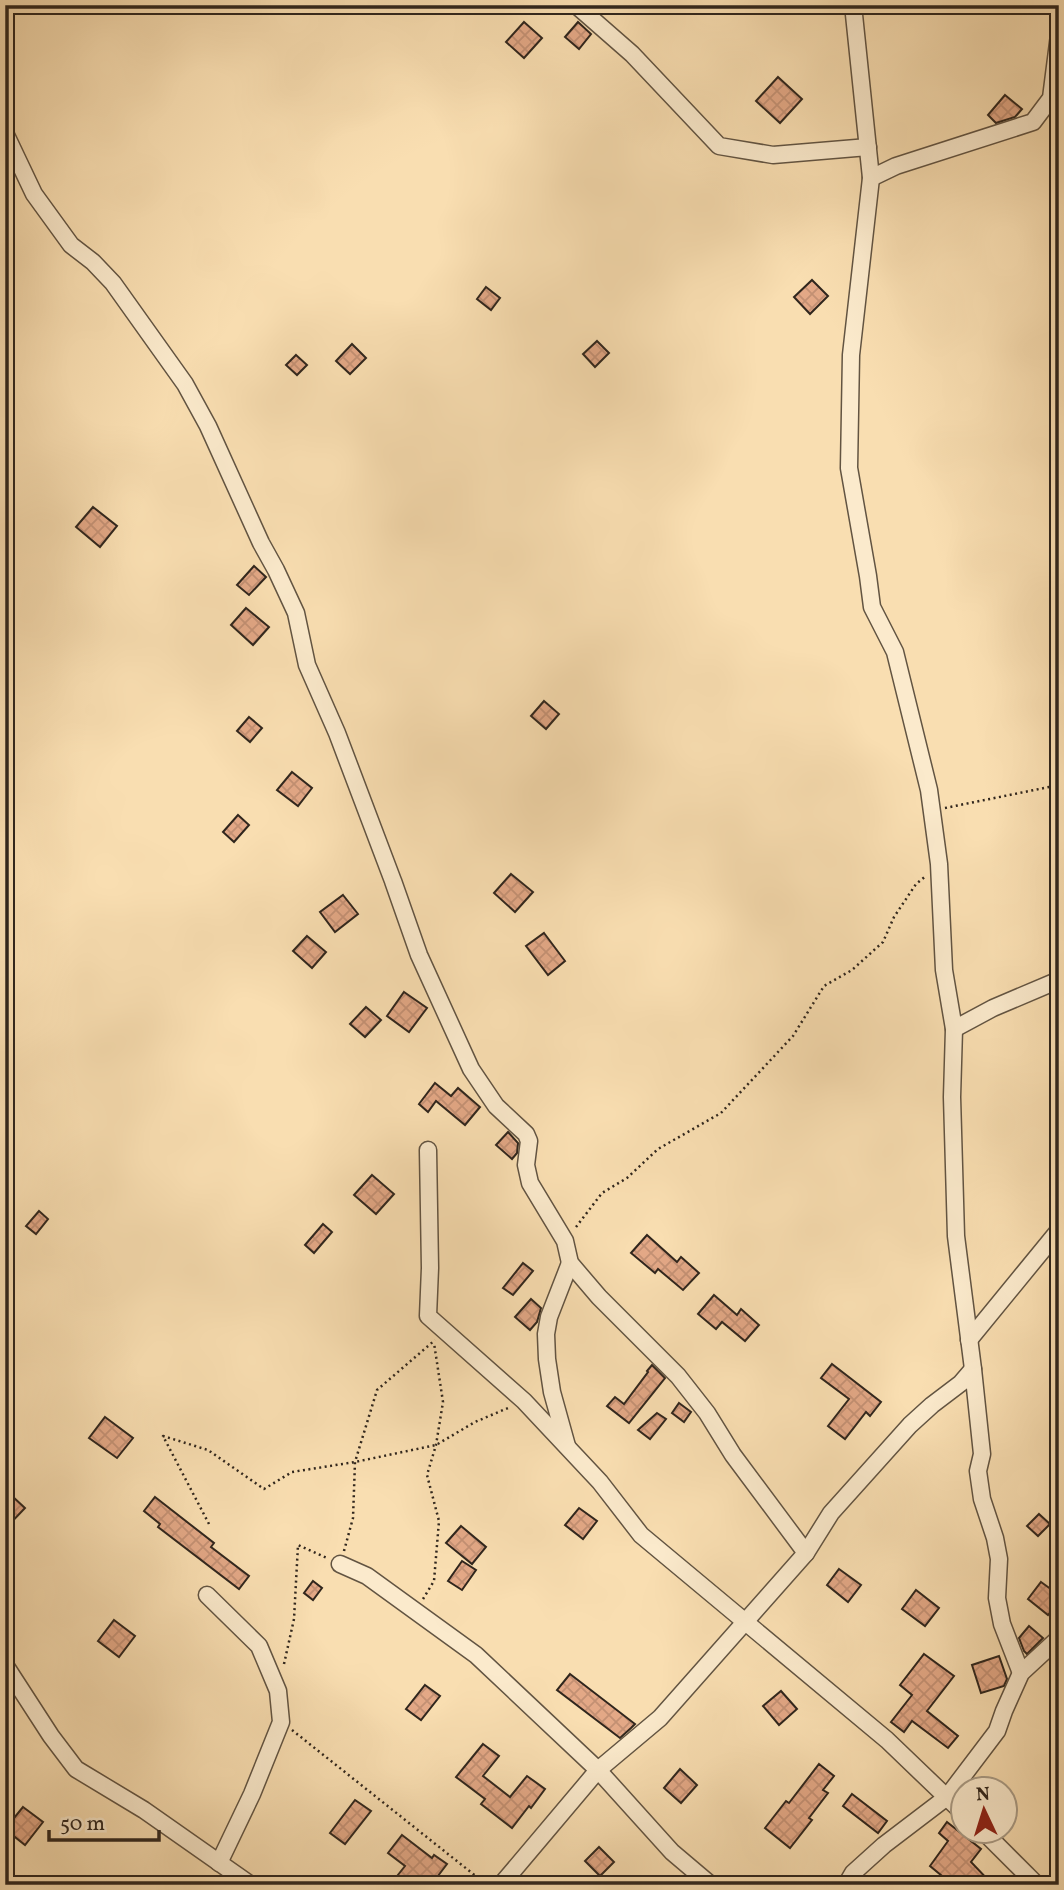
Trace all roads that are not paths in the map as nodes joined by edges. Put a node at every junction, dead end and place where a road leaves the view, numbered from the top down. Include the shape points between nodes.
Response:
1 (576, 5) edge
2 (853, 5) edge
3 (1059, 34) edge
4 (5, 133) edge
5 (867, 146) junction
6 (871, 178) junction
7 (1059, 980) edge
8 (954, 1029) junction
9 (428, 1150) dead end
10 (1059, 1230) edge
11 (570, 1263) junction
12 (969, 1340) junction
13 (973, 1369) junction
14 (567, 1448) junction
15 (806, 1553) junction
16 (340, 1564) road end
17 (207, 1595) dead end
18 (746, 1621) junction
19 (1059, 1638) edge
20 (5, 1665) edge
21 (1021, 1673) junction
22 (598, 1770) junction
23 (947, 1797) junction
24 (996, 1844) edge
25 (219, 1863) junction
26 (251, 1885) edge
27 (501, 1885) edge
28 (711, 1885) edge
29 (846, 1885) edge
30 (1037, 1885) edge

1 - 5 street via 632,54 719,146 773,155
2 - 5 street
3 - 6 street via 1051,98 1033,122
4 - 11 street via 34,194 72,245 113,284 185,384 208,426 296,612 307,665 419,955 471,1069 496,1106 526,1134 530,1183 565,1241
5 - 6 street
6 - 8 street via 851,355 849,468 872,607 895,652 929,790 939,866 944,970
7 - 8 street
8 - 12 street via 956,1236
9 - 14 street via 428,1316 439,1336 524,1401
10 - 12 street
11 - 14 street via 546,1334 552,1392
11 - 15 street via 678,1376
12 - 13 street
13 - 15 street via 901,1435 831,1513
13 - 21 street via 982,1454 978,1471 999,1559 997,1598
14 - 18 street via 640,1535
15 - 18 street
16 - 22 street via 367,1576 476,1655
17 - 25 street via 259,1646 278,1691 281,1721
18 - 22 street via 660,1718
18 - 23 street
19 - 21 street
20 - 25 street via 76,1769
21 - 23 street via 997,1731
22 - 27 street
22 - 28 street via 672,1852
23 - 29 street via 884,1845
24 - 30 street
25 - 26 street

